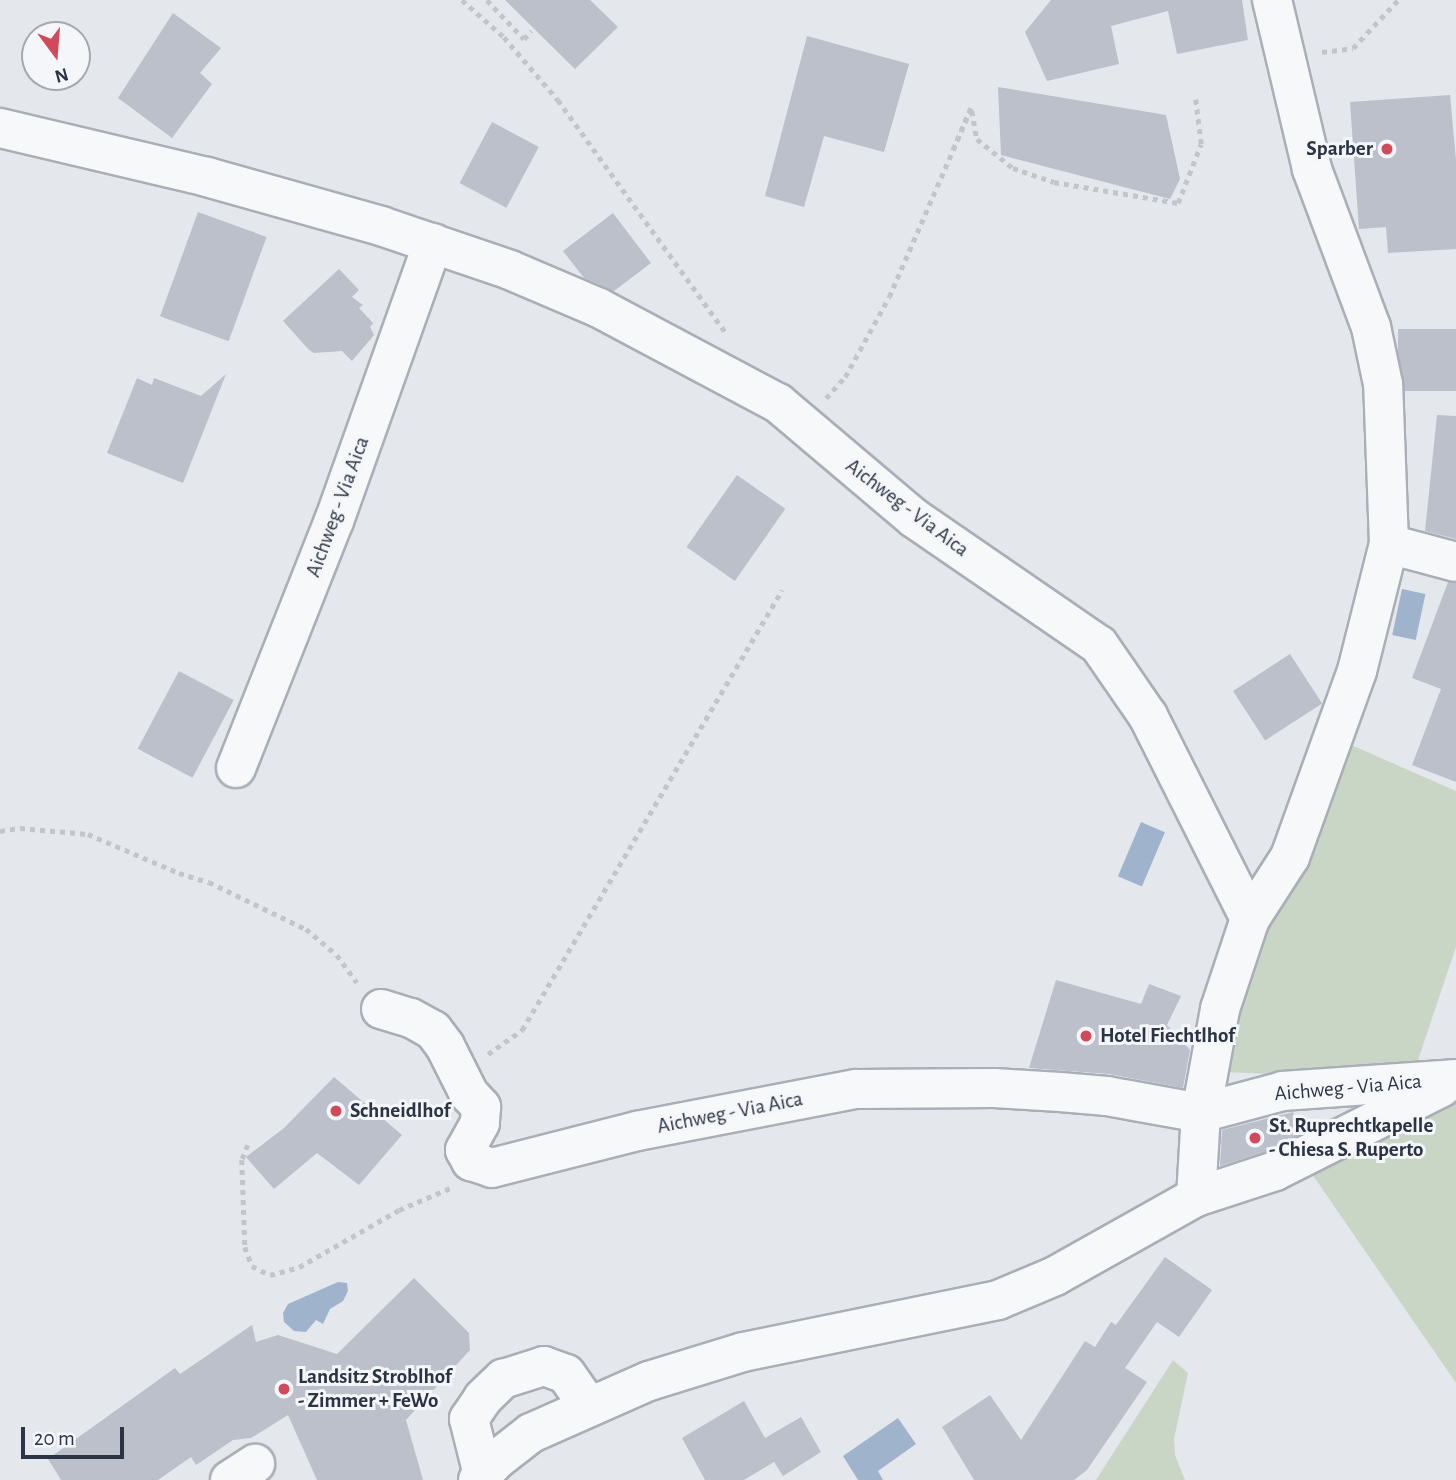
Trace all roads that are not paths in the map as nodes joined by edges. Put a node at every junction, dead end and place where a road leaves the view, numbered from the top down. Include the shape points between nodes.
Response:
1 (1272, 0) edge
2 (0, 128) edge
3 (433, 243) junction
4 (1389, 544) junction
5 (1456, 562) edge
6 (236, 768) dead end
7 (1250, 919) junction
8 (381, 1009) road end
9 (1456, 1080) edge
10 (1201, 1113) junction
11 (1196, 1197) junction
12 (588, 1406) junction
13 (480, 1478) edge

1 - 4 street via 1312,169 1371,327 1383,384
2 - 3 street, Aichweg - Via Aica via 198,175
3 - 6 street, Aichweg - Via Aica via 334,521
3 - 7 street, Aichweg - Via Aica via 599,308 778,403 914,518 1099,645 1148,716
4 - 5 street
4 - 7 street via 1357,671 1290,857
7 - 10 street via 1220,1009
8 - 10 street, Aichweg - Via Aica via 433,1030 481,1107 480,1123 465,1150 471,1161 492,1168 636,1131 856,1089 1060,1092
9 - 10 street, Aichweg - Via Aica via 1283,1091
9 - 11 street, Aichweg - Via Aica via 1275,1171
10 - 11 street
11 - 12 street, Aichweg - Via Aica via 1055,1276 998,1300 711,1360
12 - 13 street, Aichweg - Via Aica via 531,1433
12 - 13 street via 566,1374 544,1366 503,1379 469,1419

